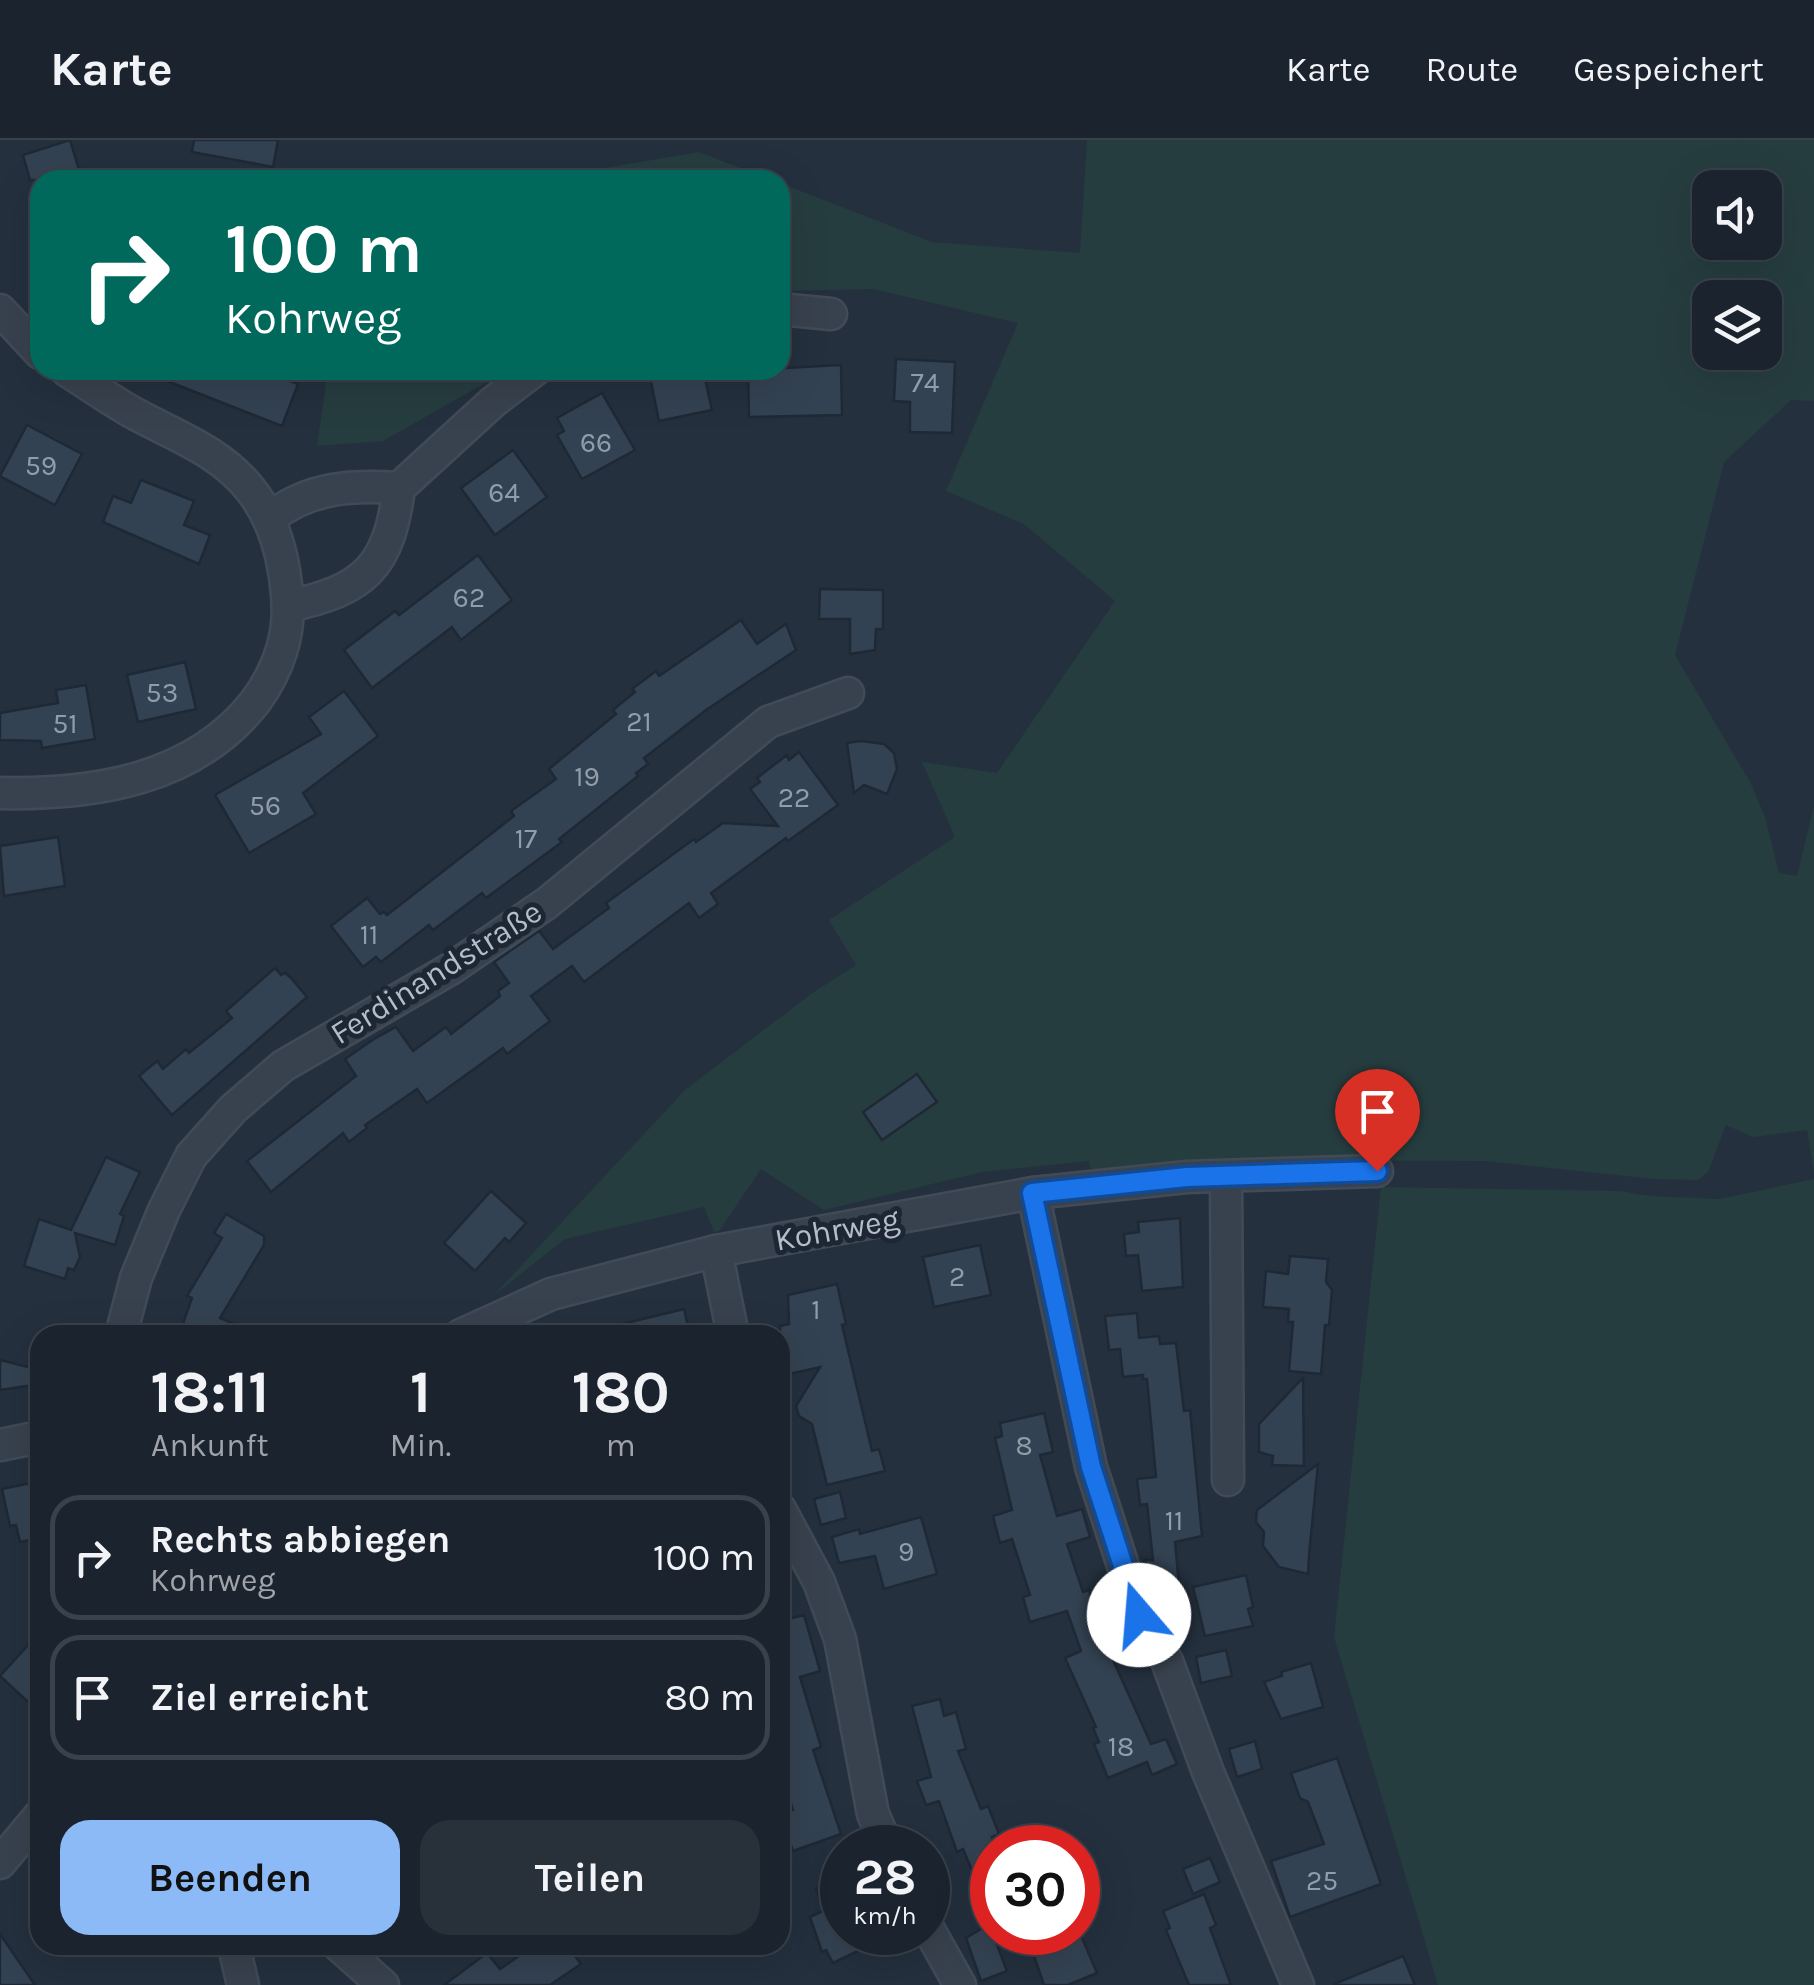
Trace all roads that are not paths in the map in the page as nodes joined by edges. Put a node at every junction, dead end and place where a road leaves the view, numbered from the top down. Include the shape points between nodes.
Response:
1 (0, 310) edge
2 (790, 311) edge
3 (831, 314) dead end
4 (30, 342) edge
5 (82, 380) edge
6 (522, 380) edge
7 (399, 488) junction
8 (270, 518) junction
9 (288, 606) junction
10 (848, 693) dead end
11 (0, 793) edge
12 (1377, 1171) dead end
13 (1226, 1177) junction
14 (1032, 1193) junction
15 (716, 1251) junction
16 (123, 1325) edge
17 (483, 1325) edge
18 (732, 1325) edge
19 (30, 1439) edge
20 (0, 1445) edge
21 (1228, 1480) dead end
22 (790, 1528) edge
23 (878, 1825) edge
24 (30, 1828) edge
25 (0, 1862) edge
26 (236, 1955) edge
27 (350, 1955) edge
28 (943, 1955) edge
29 (243, 1985) edge
30 (384, 1985) edge
31 (960, 1985) edge
32 (1298, 1985) edge

1 - 4 street
2 - 3 street
5 - 8 street via 199,445 233,471
6 - 7 street
7 - 8 street via 320,491
7 - 9 street via 382,558 339,592
8 - 9 street via 285,565
9 - 11 street via 283,652 265,689 235,728 190,760 82,790
10 - 16 street, Ferdinandstraße via 768,722 547,903 452,968 283,1066 233,1109 191,1156 136,1278
12 - 13 street, Kohrweg
13 - 14 street, Kohrweg
13 - 21 street
14 - 15 street, Kohrweg
14 - 32 street via 1091,1467 1139,1615 1167,1661
15 - 17 street, Kohrweg via 551,1294
15 - 18 street
19 - 20 street
22 - 23 street via 840,1639
24 - 25 street
26 - 29 street
27 - 30 street
28 - 31 street

